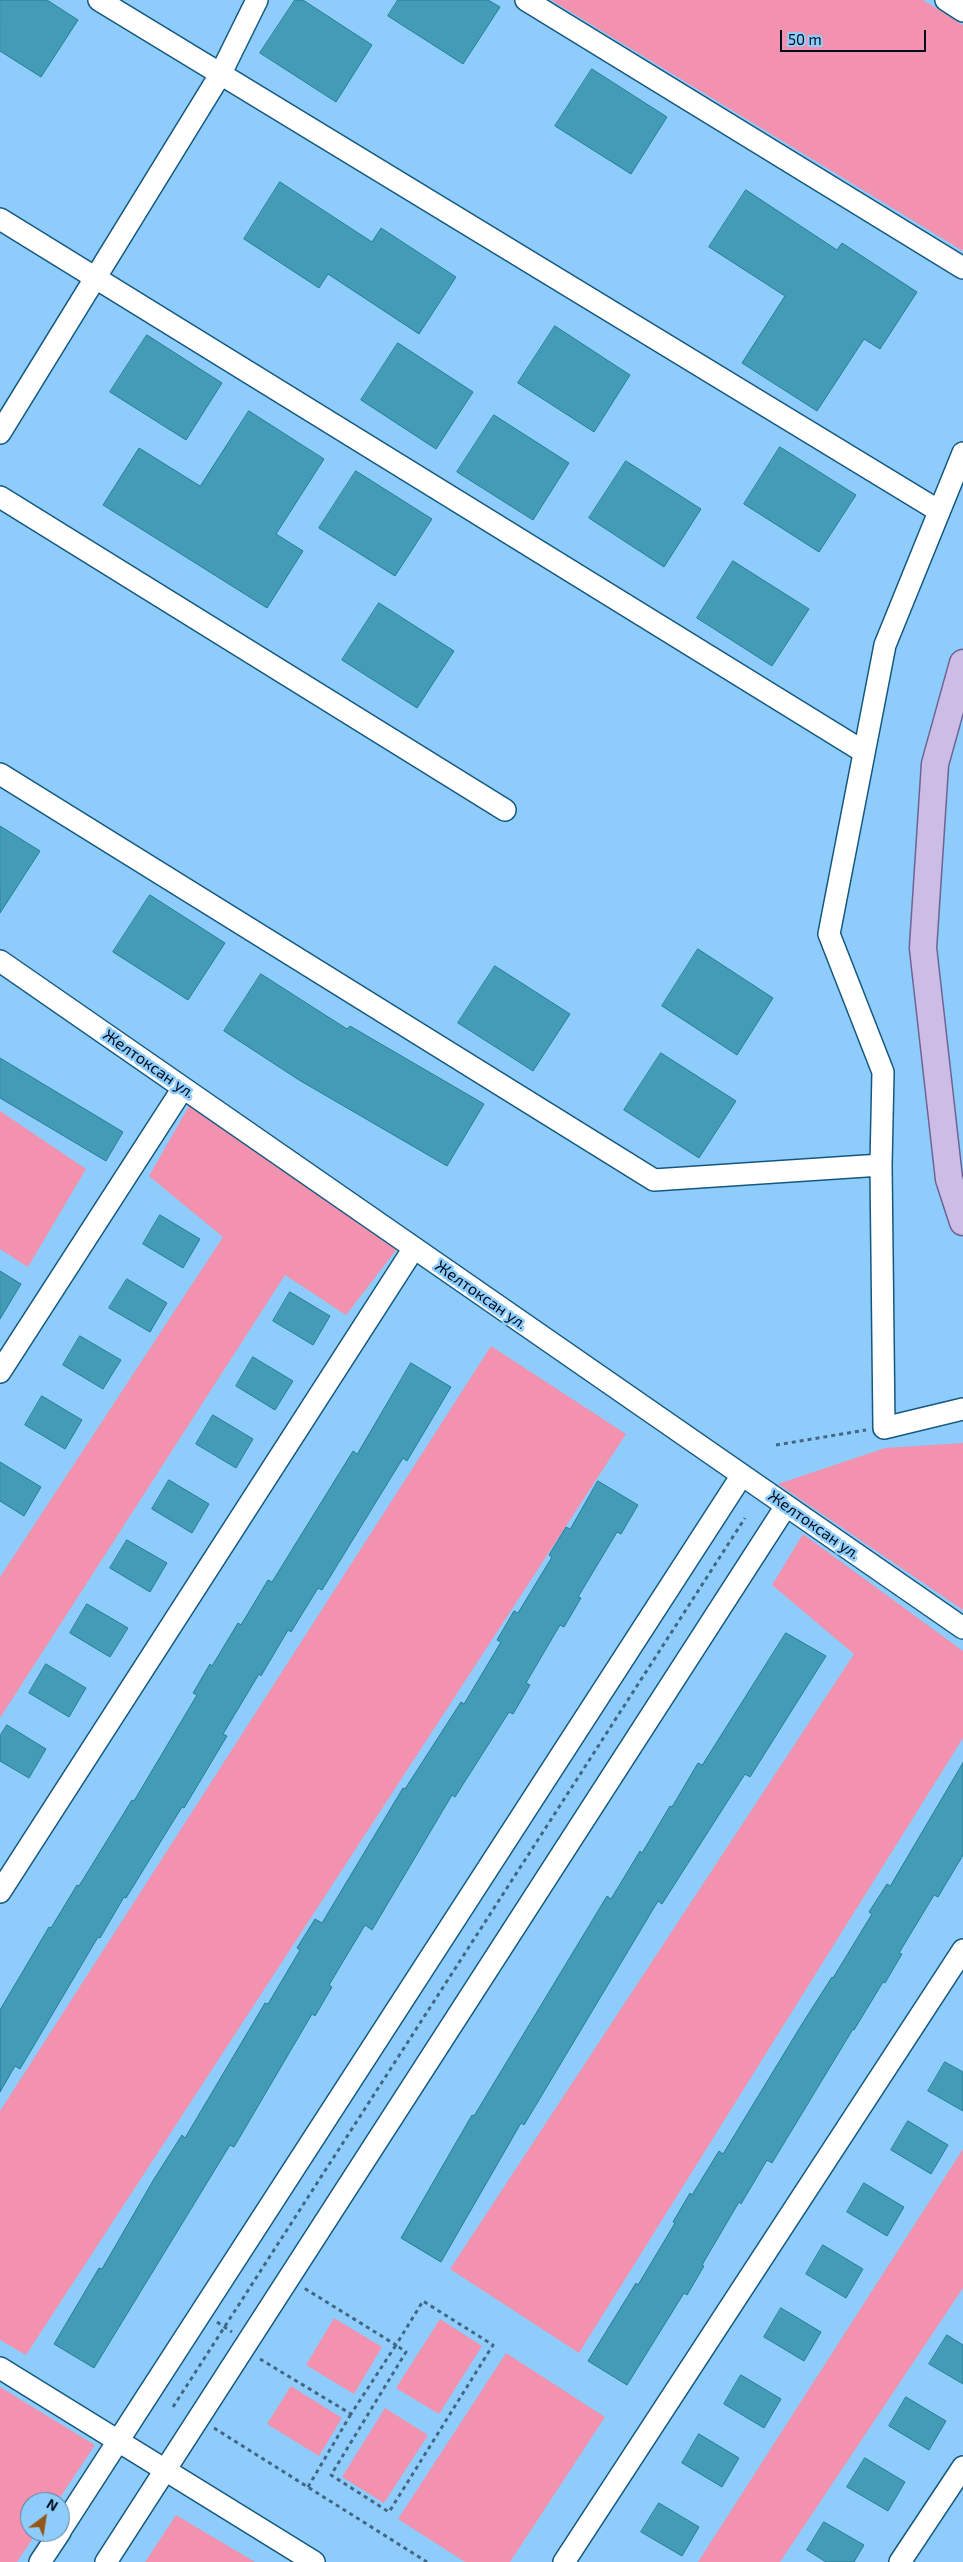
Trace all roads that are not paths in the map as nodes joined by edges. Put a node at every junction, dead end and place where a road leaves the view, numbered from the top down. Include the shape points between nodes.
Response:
1 (99, 0) edge
2 (257, 0) edge
3 (526, 0) edge
4 (946, 0) edge
5 (963, 11) edge
6 (220, 75) junction
7 (0, 219) edge
8 (963, 268) edge
9 (96, 278) junction
10 (0, 433) edge
11 (963, 453) edge
12 (0, 498) edge
13 (939, 511) junction
14 (963, 663) edge
15 (864, 752) junction
16 (0, 774) edge
17 (505, 810) dead end
18 (0, 961) edge
19 (183, 1088) junction
20 (881, 1165) junction
21 (963, 1222) edge
22 (414, 1248) junction
23 (0, 1370) edge
24 (963, 1409) edge
25 (742, 1475) junction
26 (786, 1506) junction
27 (963, 1628) edge
28 (0, 1892) edge
29 (963, 1950) edge
30 (0, 2368) edge
31 (118, 2441) junction
32 (963, 2468) edge
33 (165, 2470) junction
34 (70, 2516) edge
35 (53, 2542) edge
36 (40, 2562) edge
37 (106, 2562) edge
38 (314, 2562) edge
39 (564, 2562) edge
40 (900, 2562) edge

1 - 6 street
2 - 6 street
3 - 8 street
4 - 5 street
6 - 9 street
6 - 13 street
7 - 9 street
9 - 10 street
9 - 15 street
11 - 13 street
12 - 17 street
13 - 15 street via 885,645
14 - 21 main road via 935,764 923,948 949,1179
15 - 20 street via 829,934 883,1072
16 - 20 street via 654,1180
18 - 19 street, Желтоксан ул.
19 - 22 street, Желтоксан ул.
19 - 23 street
20 - 24 street via 884,1428
22 - 25 street, Желтоксан ул.
22 - 28 street
25 - 26 street, Желтоксан ул.
25 - 31 street
26 - 27 street, Желтоксан ул.
26 - 33 street
29 - 39 street
30 - 31 street
31 - 33 street
31 - 34 street
32 - 40 street
33 - 37 street
33 - 38 street
35 - 36 street

